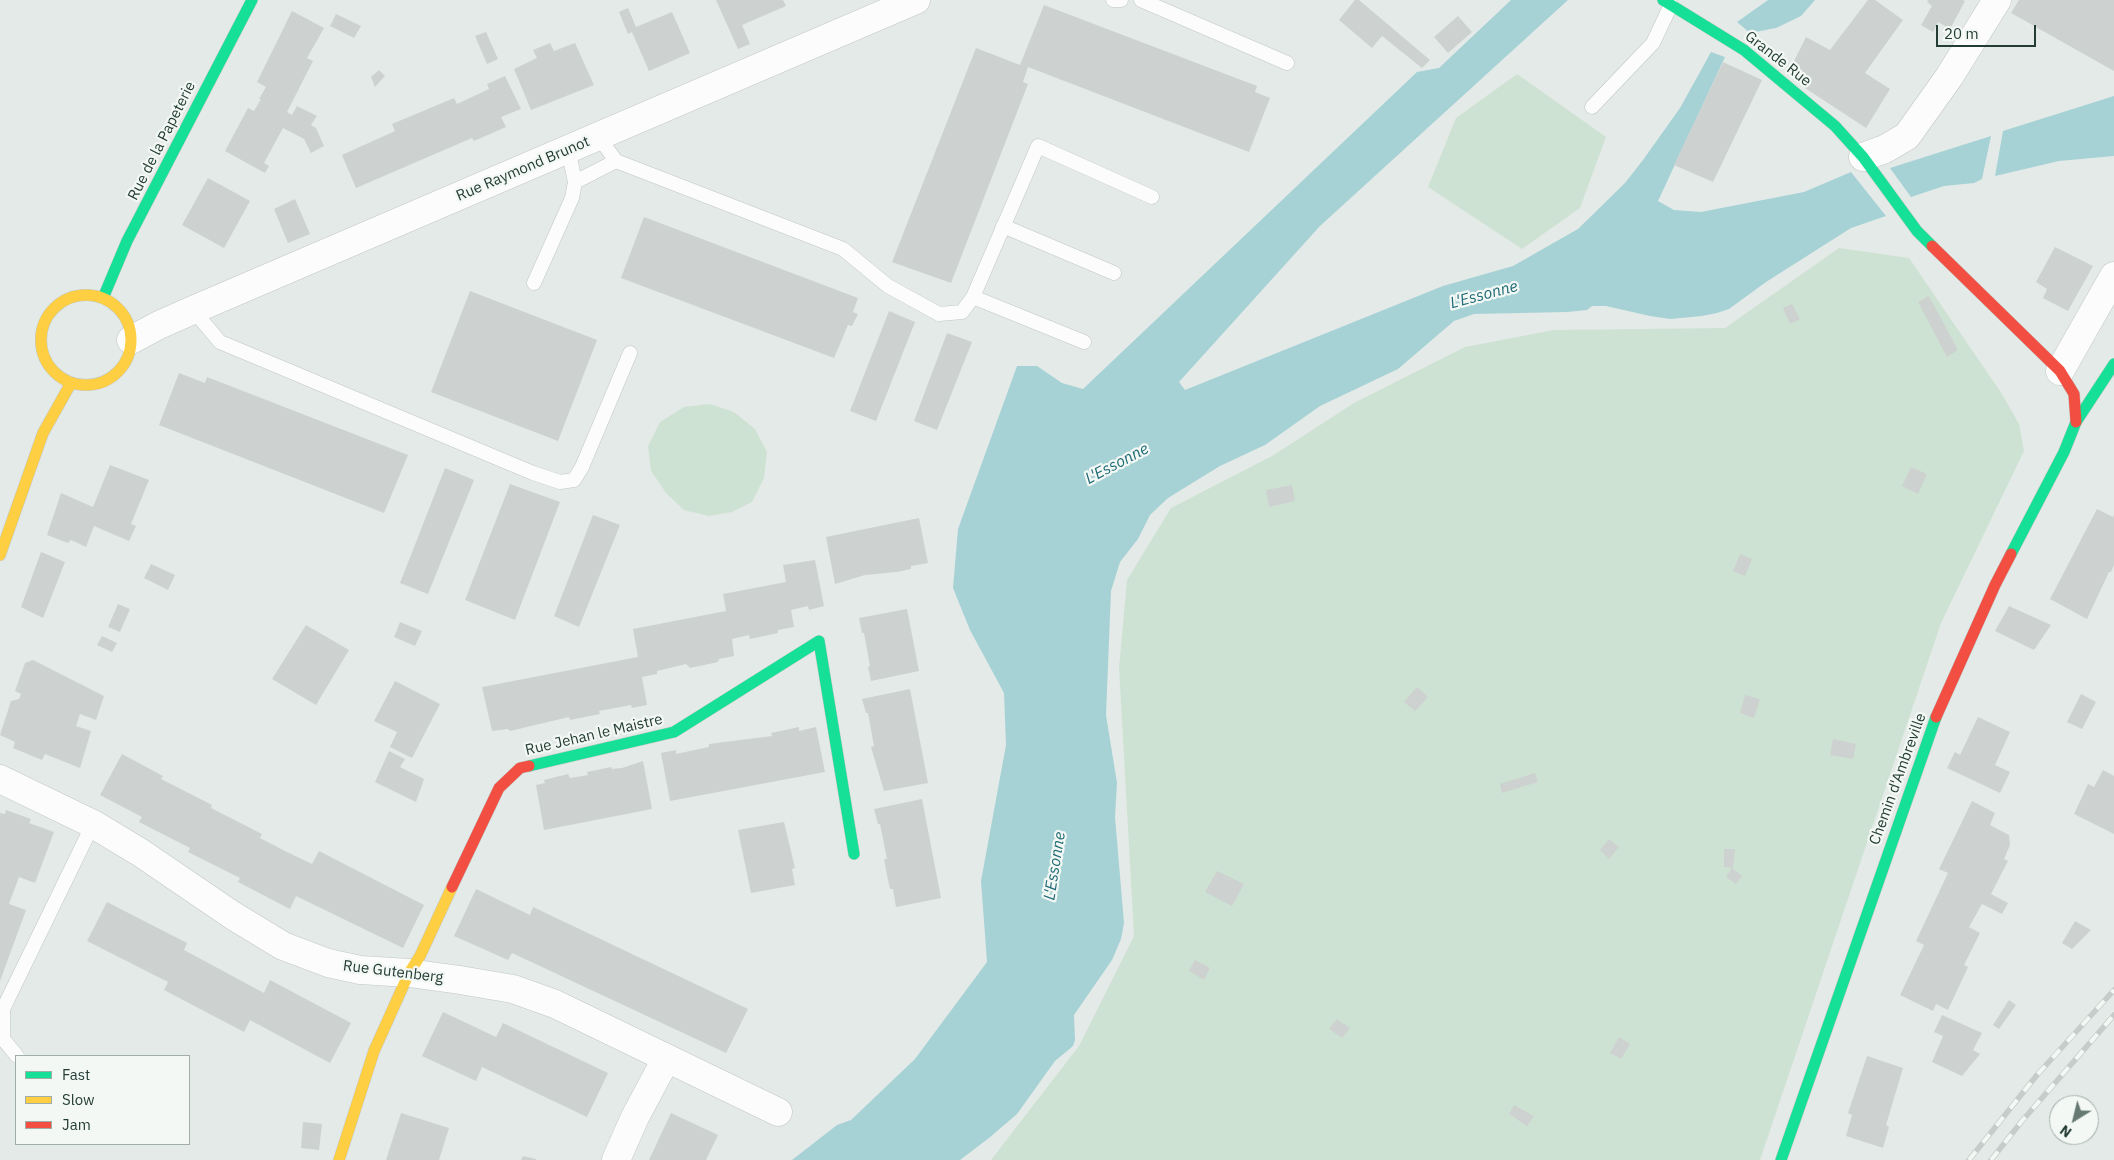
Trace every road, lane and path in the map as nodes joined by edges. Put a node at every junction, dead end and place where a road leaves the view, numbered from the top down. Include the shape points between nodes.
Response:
1 (252, 0) edge
2 (916, 0) edge
3 (1112, 0) edge
4 (1121, 0) edge
5 (1141, 0) edge
6 (1997, 0) edge
7 (1667, 2) edge
8 (1286, 63) dead end
9 (1592, 107) dead end
10 (598, 136) junction
11 (568, 149) junction
12 (1863, 157) junction
13 (616, 161) junction
14 (575, 182) junction
15 (1152, 197) dead end
16 (1003, 226) junction
17 (1114, 273) dead end
18 (2114, 276) edge
19 (534, 283) dead end
20 (973, 297) junction
21 (103, 298) junction
22 (193, 310) junction
23 (132, 340) junction
24 (1084, 342) dead end
25 (630, 353) dead end
26 (2114, 364) edge
27 (2060, 371) junction
28 (72, 383) junction
29 (2076, 422) junction
30 (0, 555) edge
31 (0, 779) edge
32 (93, 824) junction
33 (854, 854) dead end
34 (409, 973) junction
35 (16, 1055) edge
36 (666, 1059) junction
37 (778, 1112) dead end
38 (339, 1160) edge
39 (616, 1160) edge
40 (1781, 1160) edge

1 - 21 street, Rue de la Papeterie via 127,241
2 - 10 street, Rue Raymond Brunot
3 - 4 lane
5 - 8 lane
6 - 12 street via 1949,78 1907,136
7 - 9 lane via 1653,43
7 - 12 street, Grande Rue via 1744,50 1835,126
10 - 11 street, Rue Raymond Brunot
10 - 13 lane
11 - 14 lane
11 - 22 street, Rue Raymond Brunot
12 - 27 street, Grande Rue via 1916,231
13 - 14 lane
13 - 20 lane via 843,249 888,286 939,314 962,312
14 - 19 lane via 572,198
15 - 16 lane via 1038,146
16 - 17 lane
16 - 20 lane
18 - 27 street
20 - 24 lane
21 - 23 street via 124,315
21 - 28 street via 75,296 61,302 43,324 42,353 48,366 59,377
22 - 23 street, Rue Raymond Brunot
22 - 25 lane via 220,342 560,482 574,480 582,467
23 - 28 street via 126,361 113,377 100,384
26 - 29 street
27 - 29 street via 2074,394
28 - 30 street via 43,433
29 - 40 street, Chemin d'Ambreville via 1996,585 1934,722
31 - 32 street, Rue Gutenberg
32 - 34 street, Rue Gutenberg via 283,946 328,963 360,970
32 - 35 lane via 3,1009 3,1039
33 - 34 street, Rue Jehan le Maistre via 820,641 674,732 520,768 499,788
34 - 36 street, Rue Gutenberg via 513,989 555,1004
34 - 38 street via 374,1052
36 - 37 street, Rue Gutenberg
36 - 39 street

